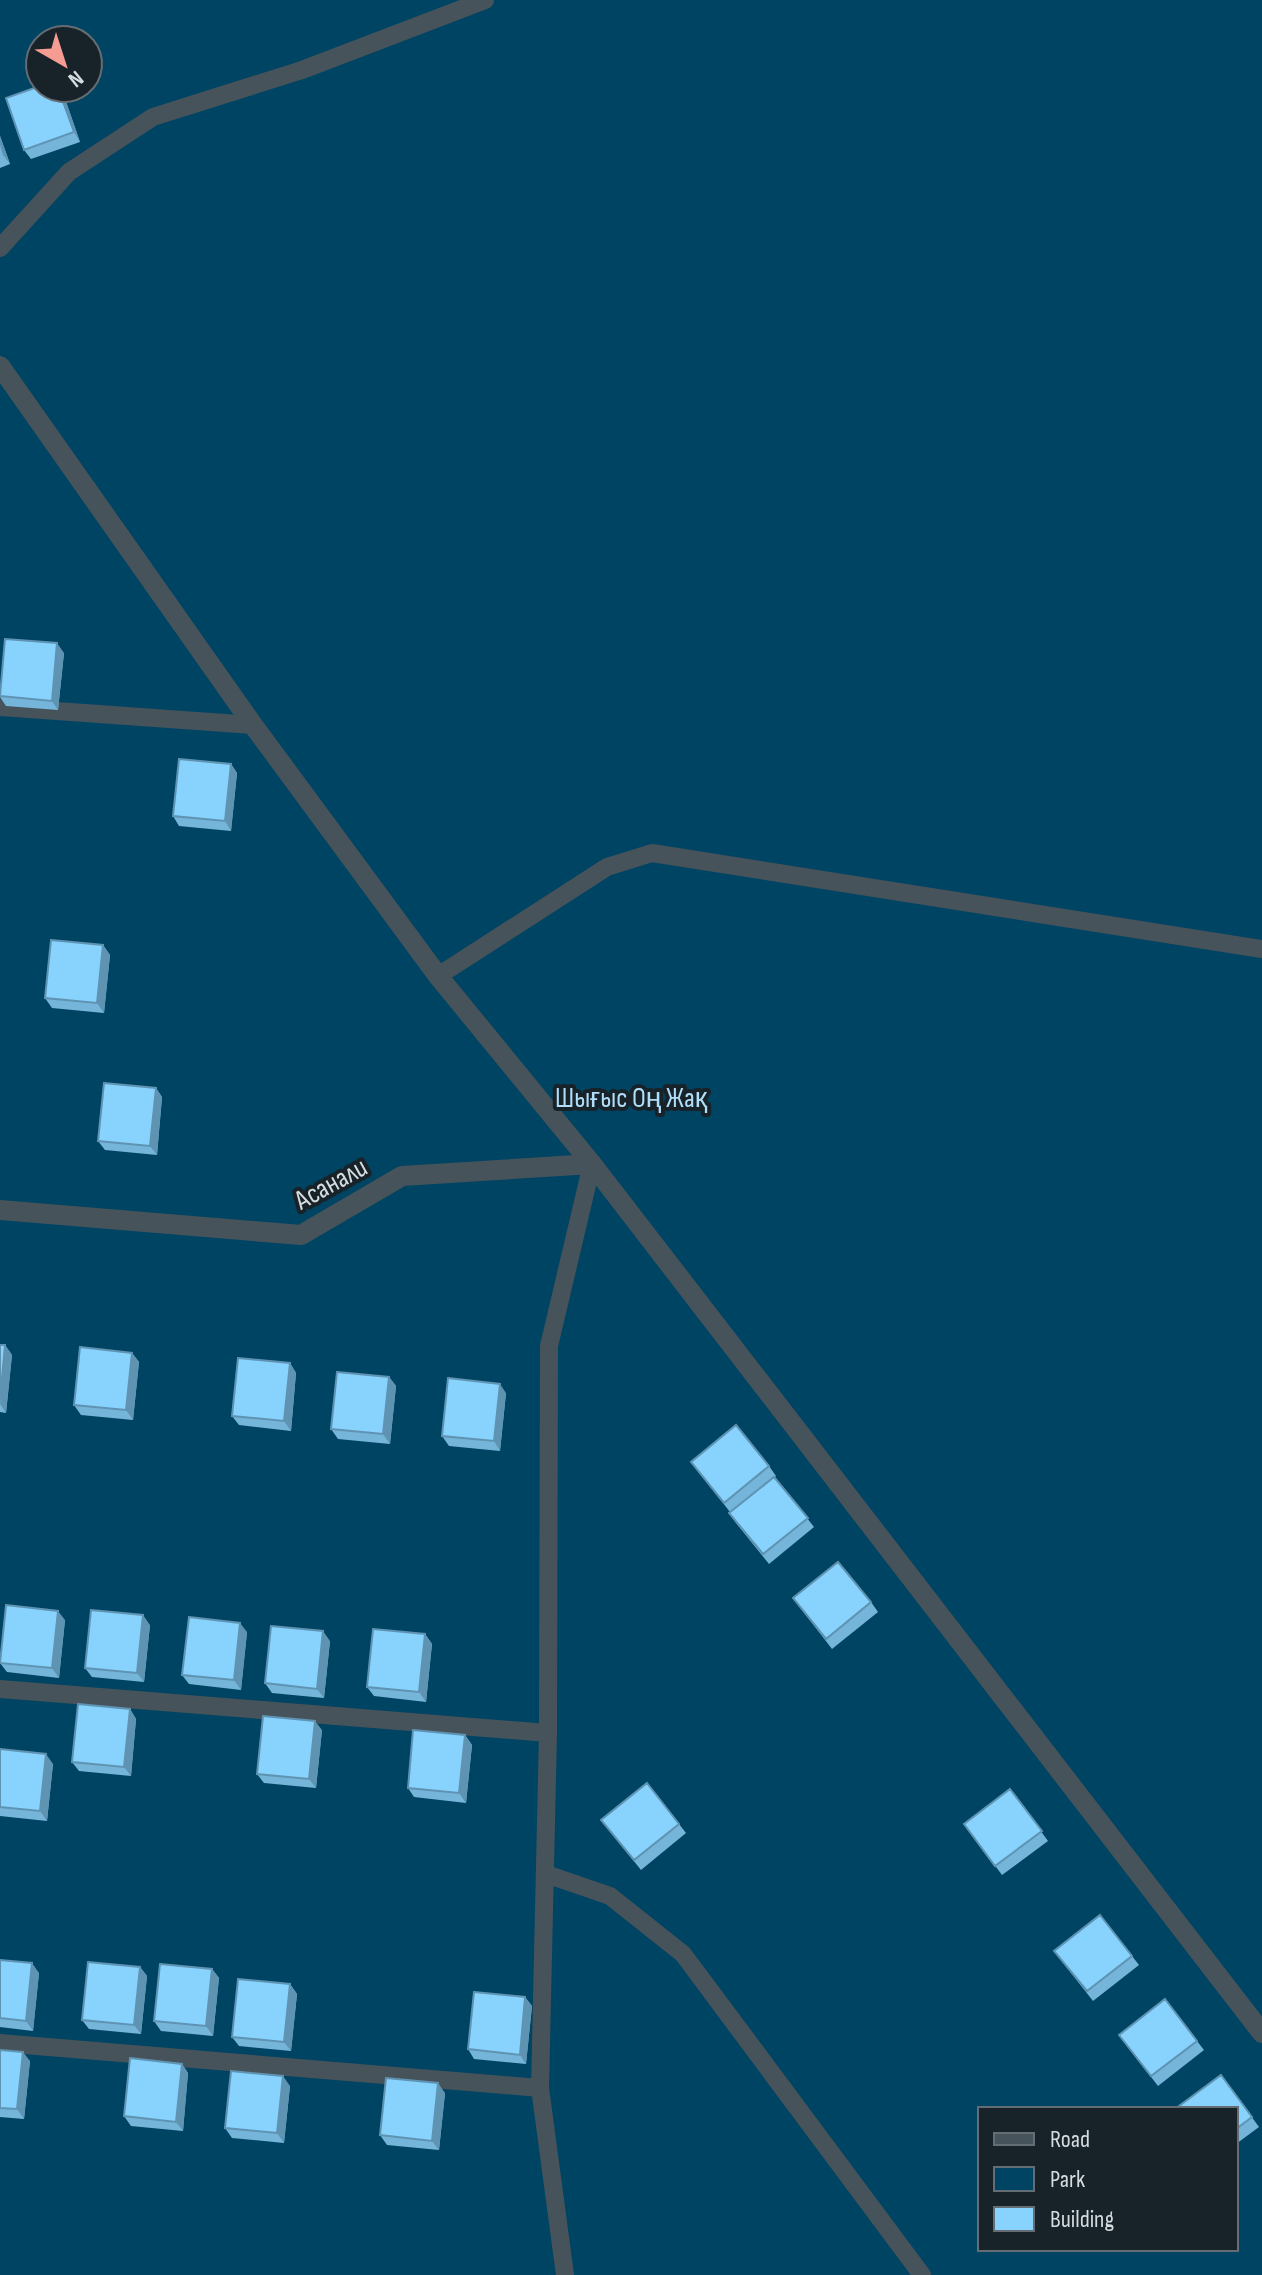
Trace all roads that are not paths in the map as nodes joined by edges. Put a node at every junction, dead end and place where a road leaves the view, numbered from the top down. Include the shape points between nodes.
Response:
1 (485, 0) edge
2 (0, 248) edge
3 (0, 366) edge
4 (0, 707) edge
5 (253, 725) junction
6 (1262, 949) edge
7 (438, 976) junction
8 (592, 1164) junction
9 (0, 1210) edge
10 (0, 1689) edge
11 (548, 1733) junction
12 (546, 1874) junction
13 (1262, 2033) edge
14 (0, 2043) edge
15 (540, 2088) junction
16 (565, 2275) edge
17 (922, 2275) edge

1 - 2 lane via 302,70 153,117 69,172
3 - 5 street
4 - 5 lane
5 - 7 street
6 - 7 lane via 652,853 607,867
7 - 8 street
8 - 9 street, Асанали via 402,1176 301,1235
8 - 11 lane via 549,1346
8 - 13 street
10 - 11 lane
11 - 12 lane
12 - 15 lane
12 - 17 lane via 610,1896 683,1954
14 - 15 lane
15 - 16 lane

